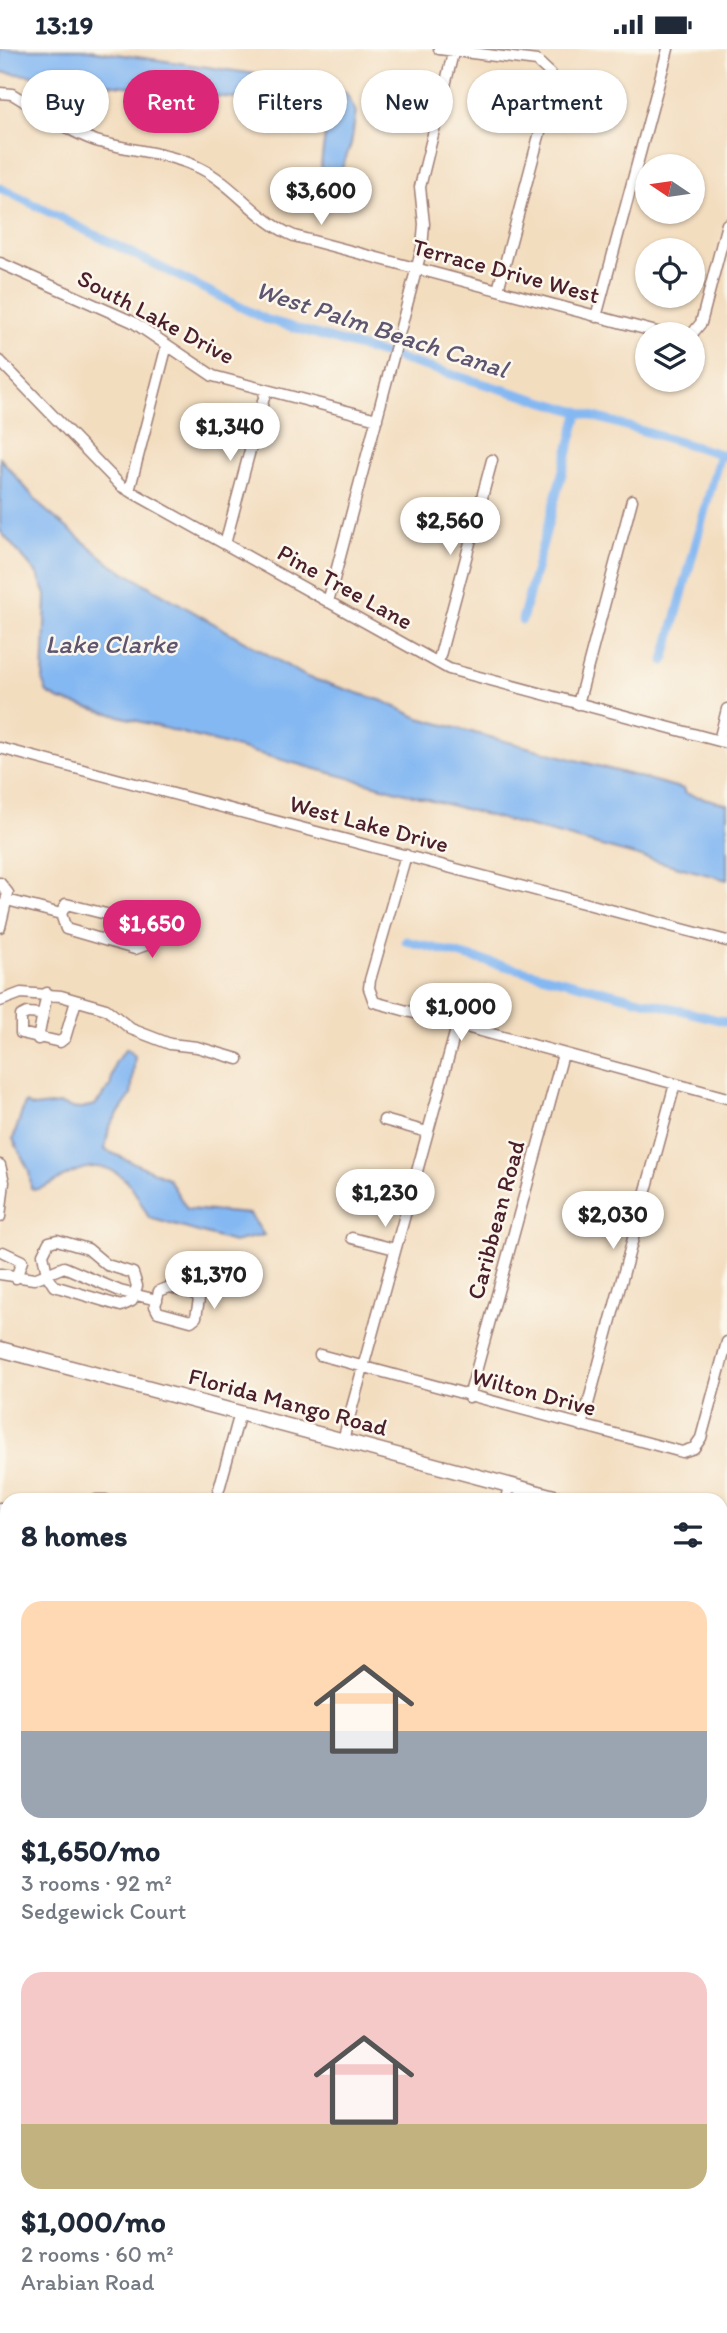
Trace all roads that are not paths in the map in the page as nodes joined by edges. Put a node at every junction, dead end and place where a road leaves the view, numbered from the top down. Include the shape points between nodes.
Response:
1 (439, 49) edge
2 (668, 49) edge
3 (454, 50) edge
4 (0, 93) edge
5 (727, 224) edge
6 (0, 263) edge
7 (416, 269) junction
8 (498, 290) junction
9 (596, 317) junction
10 (701, 322) edge
11 (635, 327) edge
12 (167, 345) junction
13 (0, 361) edge
14 (266, 390) junction
15 (377, 419) junction
16 (492, 460) dead end
17 (129, 491) junction
18 (632, 500) dead end
19 (225, 544) junction
20 (328, 602) junction
21 (438, 663) junction
22 (578, 703) junction
23 (727, 709) edge
24 (723, 742) edge
25 (0, 748) edge
26 (406, 855) junction
27 (0, 883) edge
28 (7, 900) junction
29 (61, 914) junction
30 (0, 927) edge
31 (727, 941) edge
32 (47, 993) junction
33 (76, 1000) junction
34 (0, 1001) edge
35 (41, 1014) junction
36 (457, 1026) junction
37 (38, 1039) junction
38 (563, 1054) junction
39 (239, 1059) dead end
40 (675, 1084) junction
41 (727, 1098) edge
42 (384, 1120) dead end
43 (428, 1132) junction
44 (0, 1165) edge
45 (1, 1198) edge
46 (0, 1217) edge
47 (352, 1238) dead end
48 (395, 1249) junction
49 (3, 1252) dead end
50 (0, 1274) edge
51 (47, 1275) junction
52 (16, 1278) junction
53 (135, 1294) junction
54 (157, 1300) dead end
55 (727, 1342) edge
56 (0, 1349) edge
57 (320, 1355) dead end
58 (363, 1367) junction
59 (469, 1397) junction
60 (240, 1413) junction
61 (582, 1426) junction
62 (343, 1440) junction
63 (508, 1492) edge
64 (218, 1493) edge

1 - 3 street
2 - 9 street
3 - 7 street via 420,187 424,236
3 - 8 street via 537,61 551,74 552,87
4 - 7 street, Terrace Drive West via 12,94 84,136 199,167 281,231
5 - 10 street
6 - 12 street, South Lake Drive via 132,322
7 - 8 street, Terrace Drive West
7 - 15 street
8 - 9 street, Terrace Drive West
9 - 11 street, Terrace Drive West
12 - 14 street, South Lake Drive via 213,376
12 - 17 street
13 - 17 street, Pine Tree Lane
14 - 15 street, South Lake Drive
14 - 19 street
15 - 20 street
16 - 21 street
17 - 19 street, Pine Tree Lane
18 - 22 street
19 - 20 street, Pine Tree Lane
20 - 21 street, Pine Tree Lane
21 - 22 street, Pine Tree Lane
22 - 24 street, Pine Tree Lane
23 - 24 street
25 - 26 street, West Lake Drive
26 - 31 street, West Lake Drive
26 - 36 street via 370,980 371,995 382,1006
27 - 28 street via 6,887
28 - 29 street
28 - 30 street
29 - 29 street via 66,929 135,949 146,945 146,924 73,904 66,904
32 - 33 street
32 - 34 street via 22,993
32 - 35 street
33 - 37 street via 65,1038 54,1043
33 - 39 street via 106,1009 131,1029 170,1044
35 - 37 street
35 - 37 street via 21,1016 19,1027 21,1033
36 - 38 street
36 - 43 street
38 - 40 street
38 - 59 street, Caribbean Road
40 - 41 street
40 - 61 street
42 - 43 street
43 - 48 street
44 - 45 street via 4,1175
45 - 46 street
47 - 48 street
48 - 58 street
49 - 52 street via 22,1261
50 - 52 street
51 - 52 street
51 - 53 street via 70,1268
51 - 53 street via 59,1289 121,1306 128,1305
51 - 53 street via 44,1248 57,1240 88,1249 107,1265 133,1273
53 - 54 street
55 - 61 street, Wilton Drive via 701,1438 694,1448 682,1453
56 - 60 street, Florida Mango Road
57 - 58 street, Wilton Drive
58 - 59 street, Wilton Drive
58 - 62 street
59 - 61 street, Wilton Drive
60 - 62 street, Florida Mango Road
60 - 64 street
62 - 63 street, Florida Mango Road

